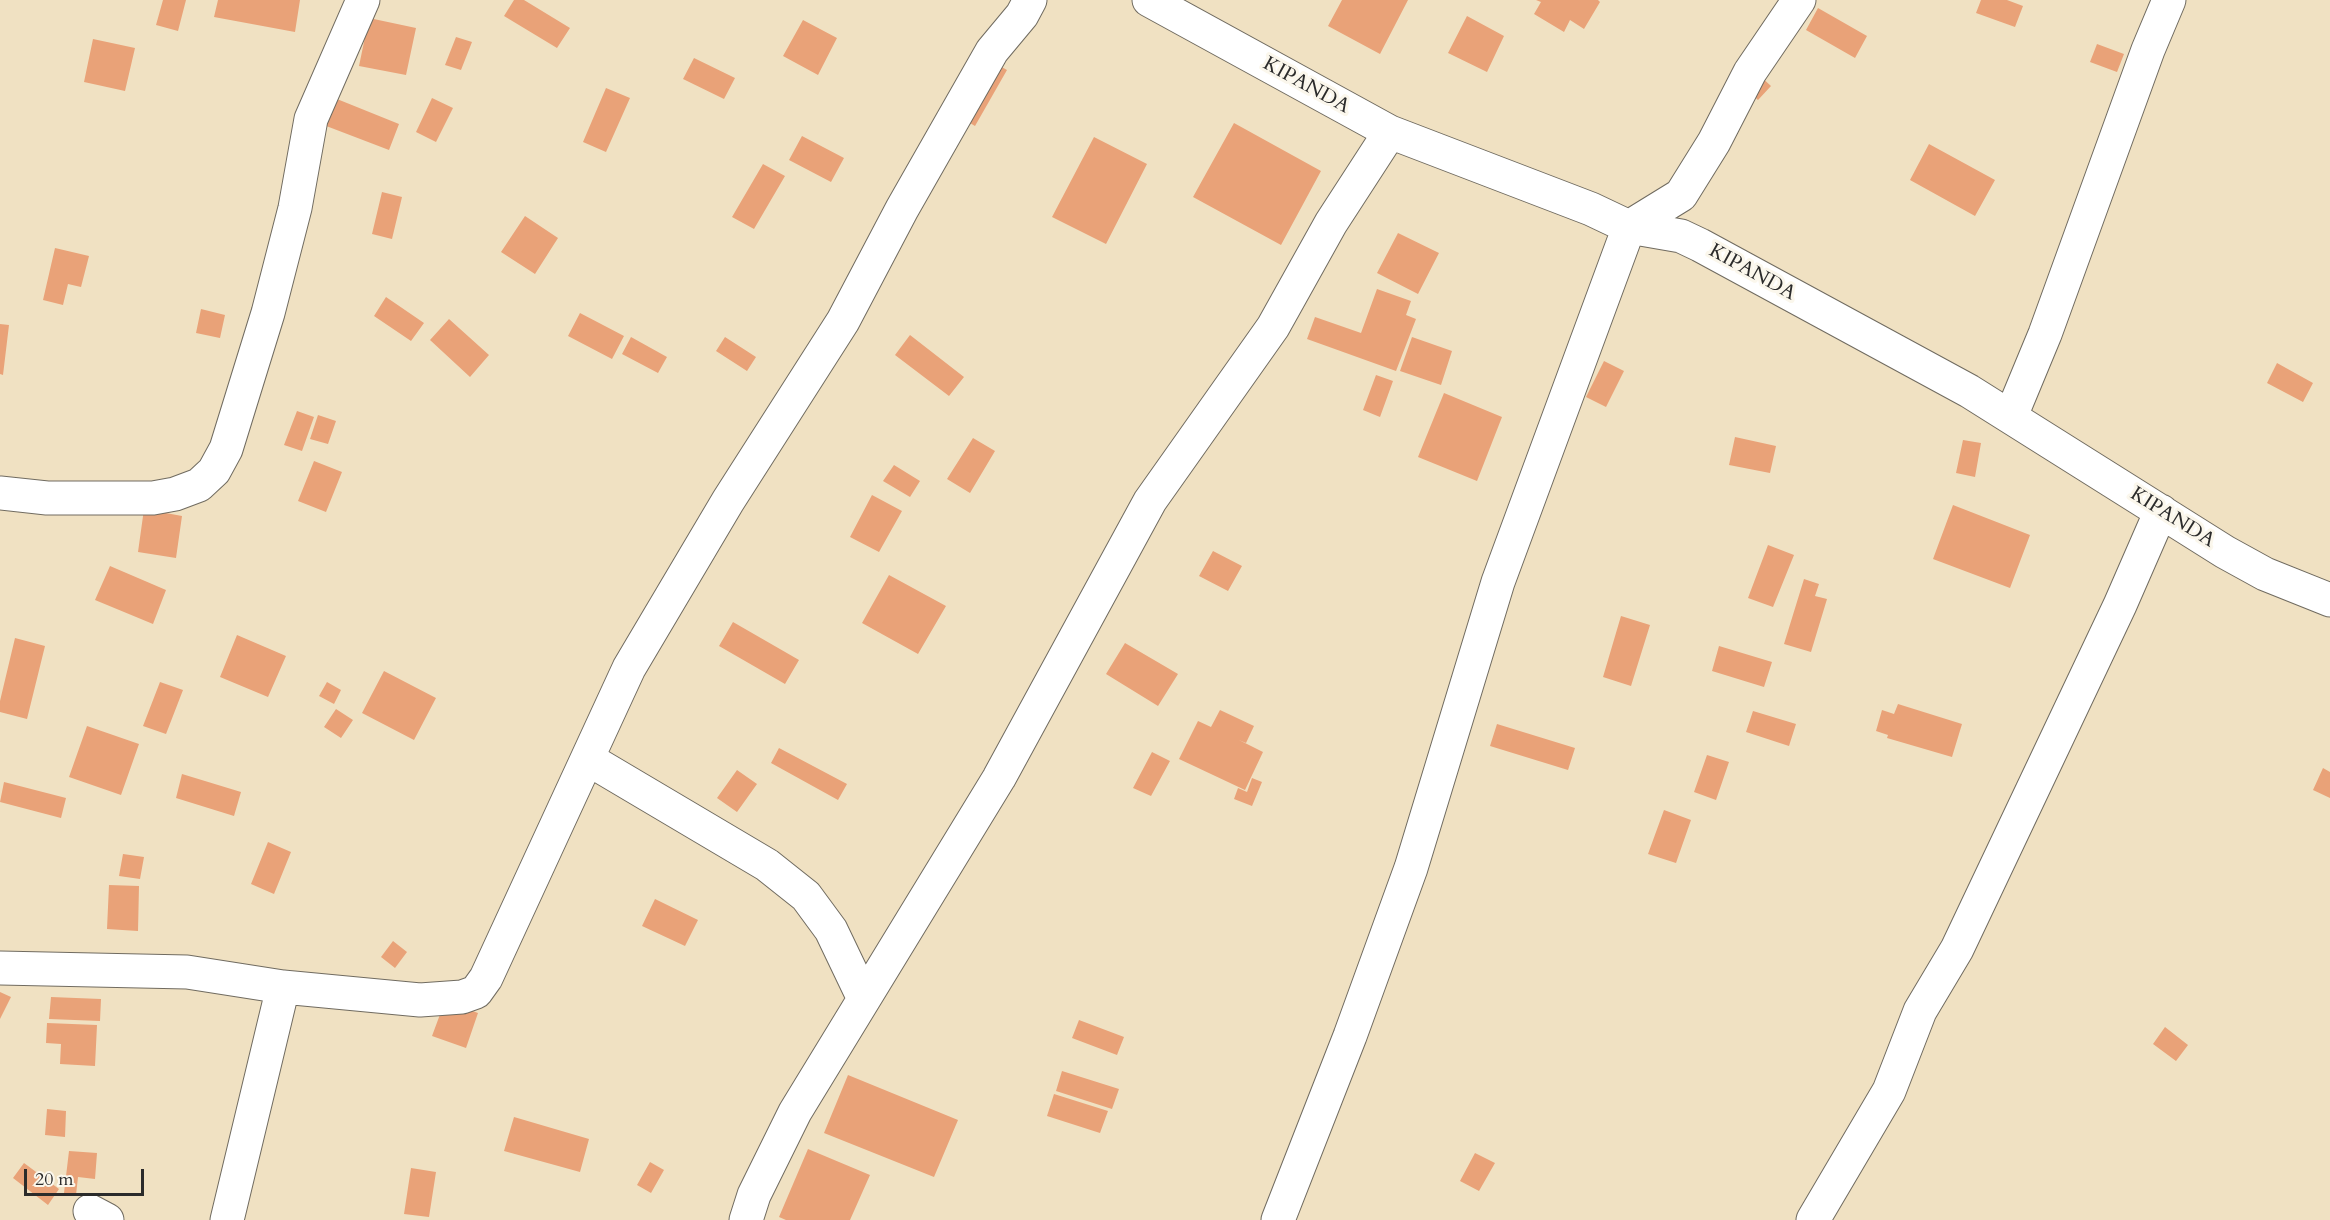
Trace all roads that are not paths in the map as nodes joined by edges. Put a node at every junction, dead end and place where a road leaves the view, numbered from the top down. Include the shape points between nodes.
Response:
1 (363, 0) edge
2 (1030, 0) edge
3 (1149, 0) edge
4 (1799, 0) edge
5 (2169, 0) edge
6 (1390, 132) junction
7 (1629, 227) junction
8 (2011, 416) junction
9 (0, 494) edge
10 (2161, 511) junction
11 (2330, 600) edge
12 (588, 759) junction
13 (0, 968) edge
14 (283, 987) junction
15 (864, 999) junction
16 (227, 1220) edge
17 (746, 1220) edge
18 (1278, 1220) edge
19 (1813, 1220) edge

1 - 9 street via 311,119 295,208 268,313 226,449 214,471 199,485 153,498
2 - 12 street via 992,51 843,321 728,501 629,668
3 - 6 street, KIPANDA
4 - 7 street via 1750,72 1681,195
5 - 8 street
6 - 7 street, KIPANDA
6 - 15 street via 1331,222 1273,327 1150,501 999,778
7 - 8 street, KIPANDA via 1681,236 1700,244
7 - 18 street via 1498,582 1403,890
8 - 10 street, KIPANDA
10 - 11 street, KIPANDA via 2225,552
10 - 19 street via 1957,949 1920,1011 1889,1091
12 - 14 street via 476,992 420,1000
12 - 15 street via 767,865 806,897 831,930
13 - 14 street via 187,972
14 - 16 street
15 - 17 street via 795,1112

